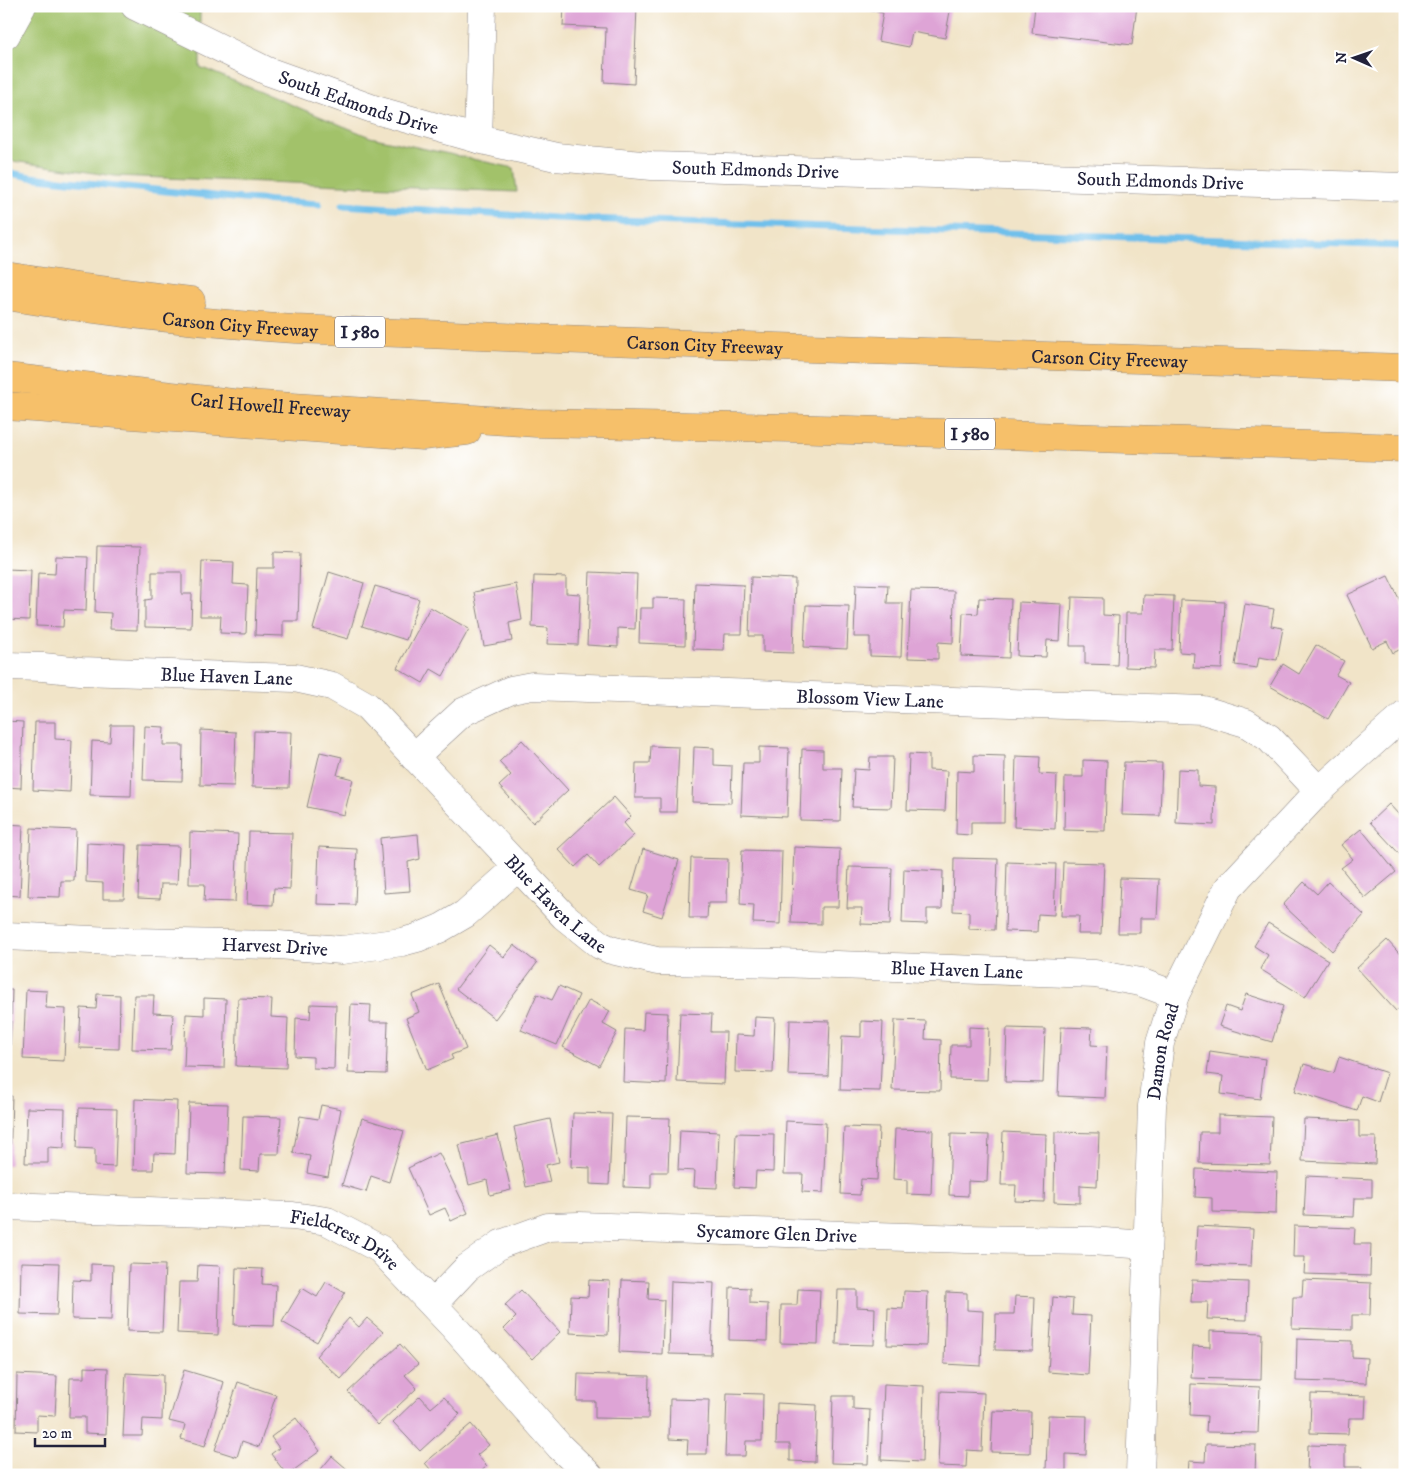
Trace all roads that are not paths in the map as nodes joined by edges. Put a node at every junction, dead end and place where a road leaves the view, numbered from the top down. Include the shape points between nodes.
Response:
1 (22, 6) edge
2 (135, 6) edge
3 (482, 6) edge
4 (6, 35) edge
5 (478, 139) junction
6 (1405, 187) edge
7 (6, 276) edge
8 (6, 296) edge
9 (716, 345) junction
10 (1405, 368) edge
11 (6, 376) edge
12 (6, 406) edge
13 (536, 423) junction
14 (1405, 448) edge
15 (6, 666) edge
16 (1405, 714) edge
17 (414, 757) junction
18 (1319, 791) junction
19 (518, 867) junction
20 (6, 936) edge
21 (1175, 995) junction
22 (6, 1206) edge
23 (1147, 1246) junction
24 (433, 1304) junction
25 (589, 1475) edge
26 (1140, 1475) edge

1 - 4 street
2 - 5 street, South Edmonds Drive via 267,71 376,110
3 - 5 street
5 - 6 street, South Edmonds Drive via 556,157 652,166
7 - 9 highway via 149,296 391,321
8 - 9 highway, Carson City Freeway / I 580 via 246,326
9 - 10 highway, Carson City Freeway / I 580
11 - 13 highway, Carl Howell Freeway / I 580 via 233,403
12 - 13 highway via 423,436
13 - 14 highway, I 580
15 - 17 street, Blue Haven Lane via 295,678 332,686 367,706
16 - 18 street, Damon Road
17 - 18 street, Blossom View Lane via 463,712 511,690 532,686 1203,710 1246,723 1269,738
17 - 19 street, Blue Haven Lane
18 - 21 street, Damon Road via 1228,888
19 - 20 street, Harvest Drive via 465,914 433,931 402,942 342,950
19 - 21 street, Blue Haven Lane via 564,916 600,945 657,961 779,962 1095,974 1140,982
21 - 23 street, Damon Road via 1160,1043 1152,1106
22 - 24 street, Fieldcrest Drive via 293,1216 326,1221 380,1249
23 - 24 street, Sycamore Glen Drive via 1091,1241 548,1227 501,1244 467,1268
23 - 26 street, Damon Road
24 - 25 street, Fieldcrest Drive via 560,1447

